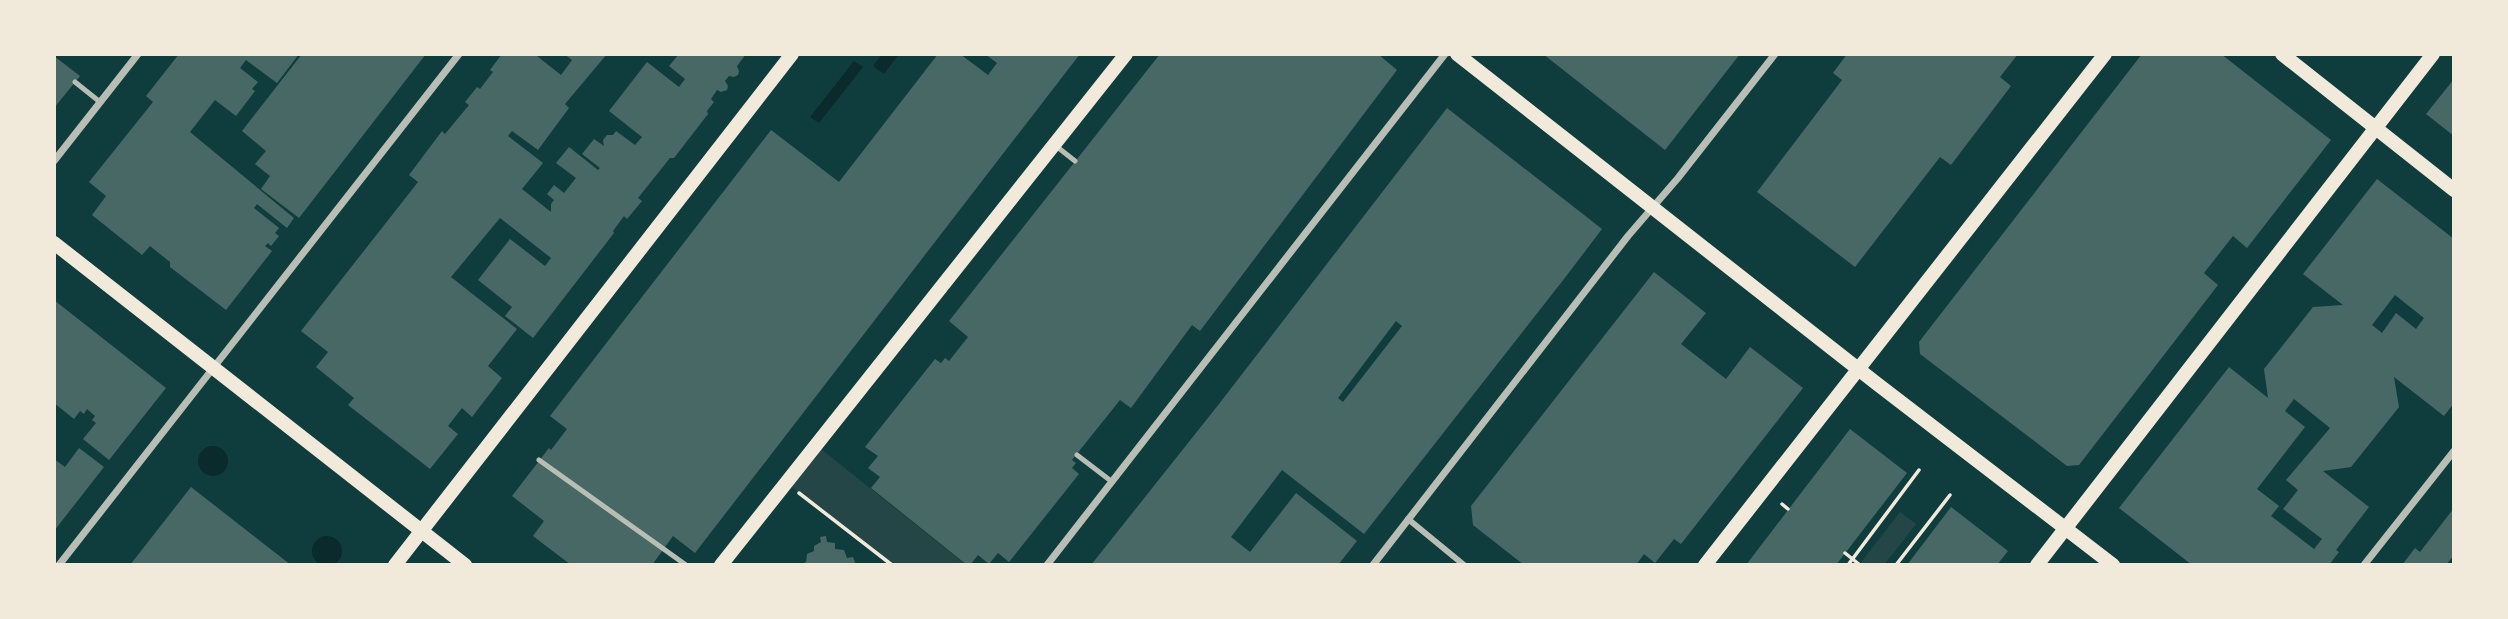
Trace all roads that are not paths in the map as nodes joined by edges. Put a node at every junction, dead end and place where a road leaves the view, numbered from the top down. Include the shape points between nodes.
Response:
1 (138, 54) edge
2 (459, 54) edge
3 (792, 54) edge
4 (1125, 54) edge
5 (1445, 54) edge
6 (1457, 54) edge
7 (1775, 54) edge
8 (2105, 54) edge
9 (2282, 54) edge
10 (2433, 54) edge
11 (75, 82) dead end
12 (100, 102) junction
13 (2375, 128) junction
14 (1054, 145) junction
15 (54, 161) edge
16 (1075, 161) dead end
17 (2454, 190) edge
18 (1653, 206) junction
19 (54, 243) edge
20 (212, 368) junction
21 (1858, 369) junction
22 (2454, 451) edge
23 (1077, 454) dead end
24 (539, 460) dead end
25 (1111, 481) junction
26 (1408, 519) junction
27 (2065, 528) junction
28 (422, 531) junction
29 (59, 565) edge
30 (395, 565) edge
31 (464, 565) edge
32 (686, 565) edge
33 (721, 565) edge
34 (1046, 565) edge
35 (1373, 565) edge
36 (1464, 565) edge
37 (1704, 565) edge
38 (2036, 565) edge
39 (2113, 565) edge
40 (2364, 565) edge

1 - 12 street
2 - 20 street
3 - 28 main road
4 - 14 main road
5 - 25 street
6 - 18 main road
7 - 18 street
8 - 21 main road
9 - 13 main road
10 - 13 main road
11 - 12 lane
12 - 15 street
13 - 17 main road
13 - 27 main road
14 - 16 lane
14 - 33 main road
18 - 21 main road
18 - 26 street
19 - 20 main road
20 - 28 main road
20 - 29 street
21 - 27 main road
21 - 37 main road
22 - 40 street
23 - 25 lane
24 - 32 lane
25 - 34 street
26 - 35 street
26 - 36 street
27 - 38 main road
27 - 39 main road
28 - 30 main road
28 - 31 main road

